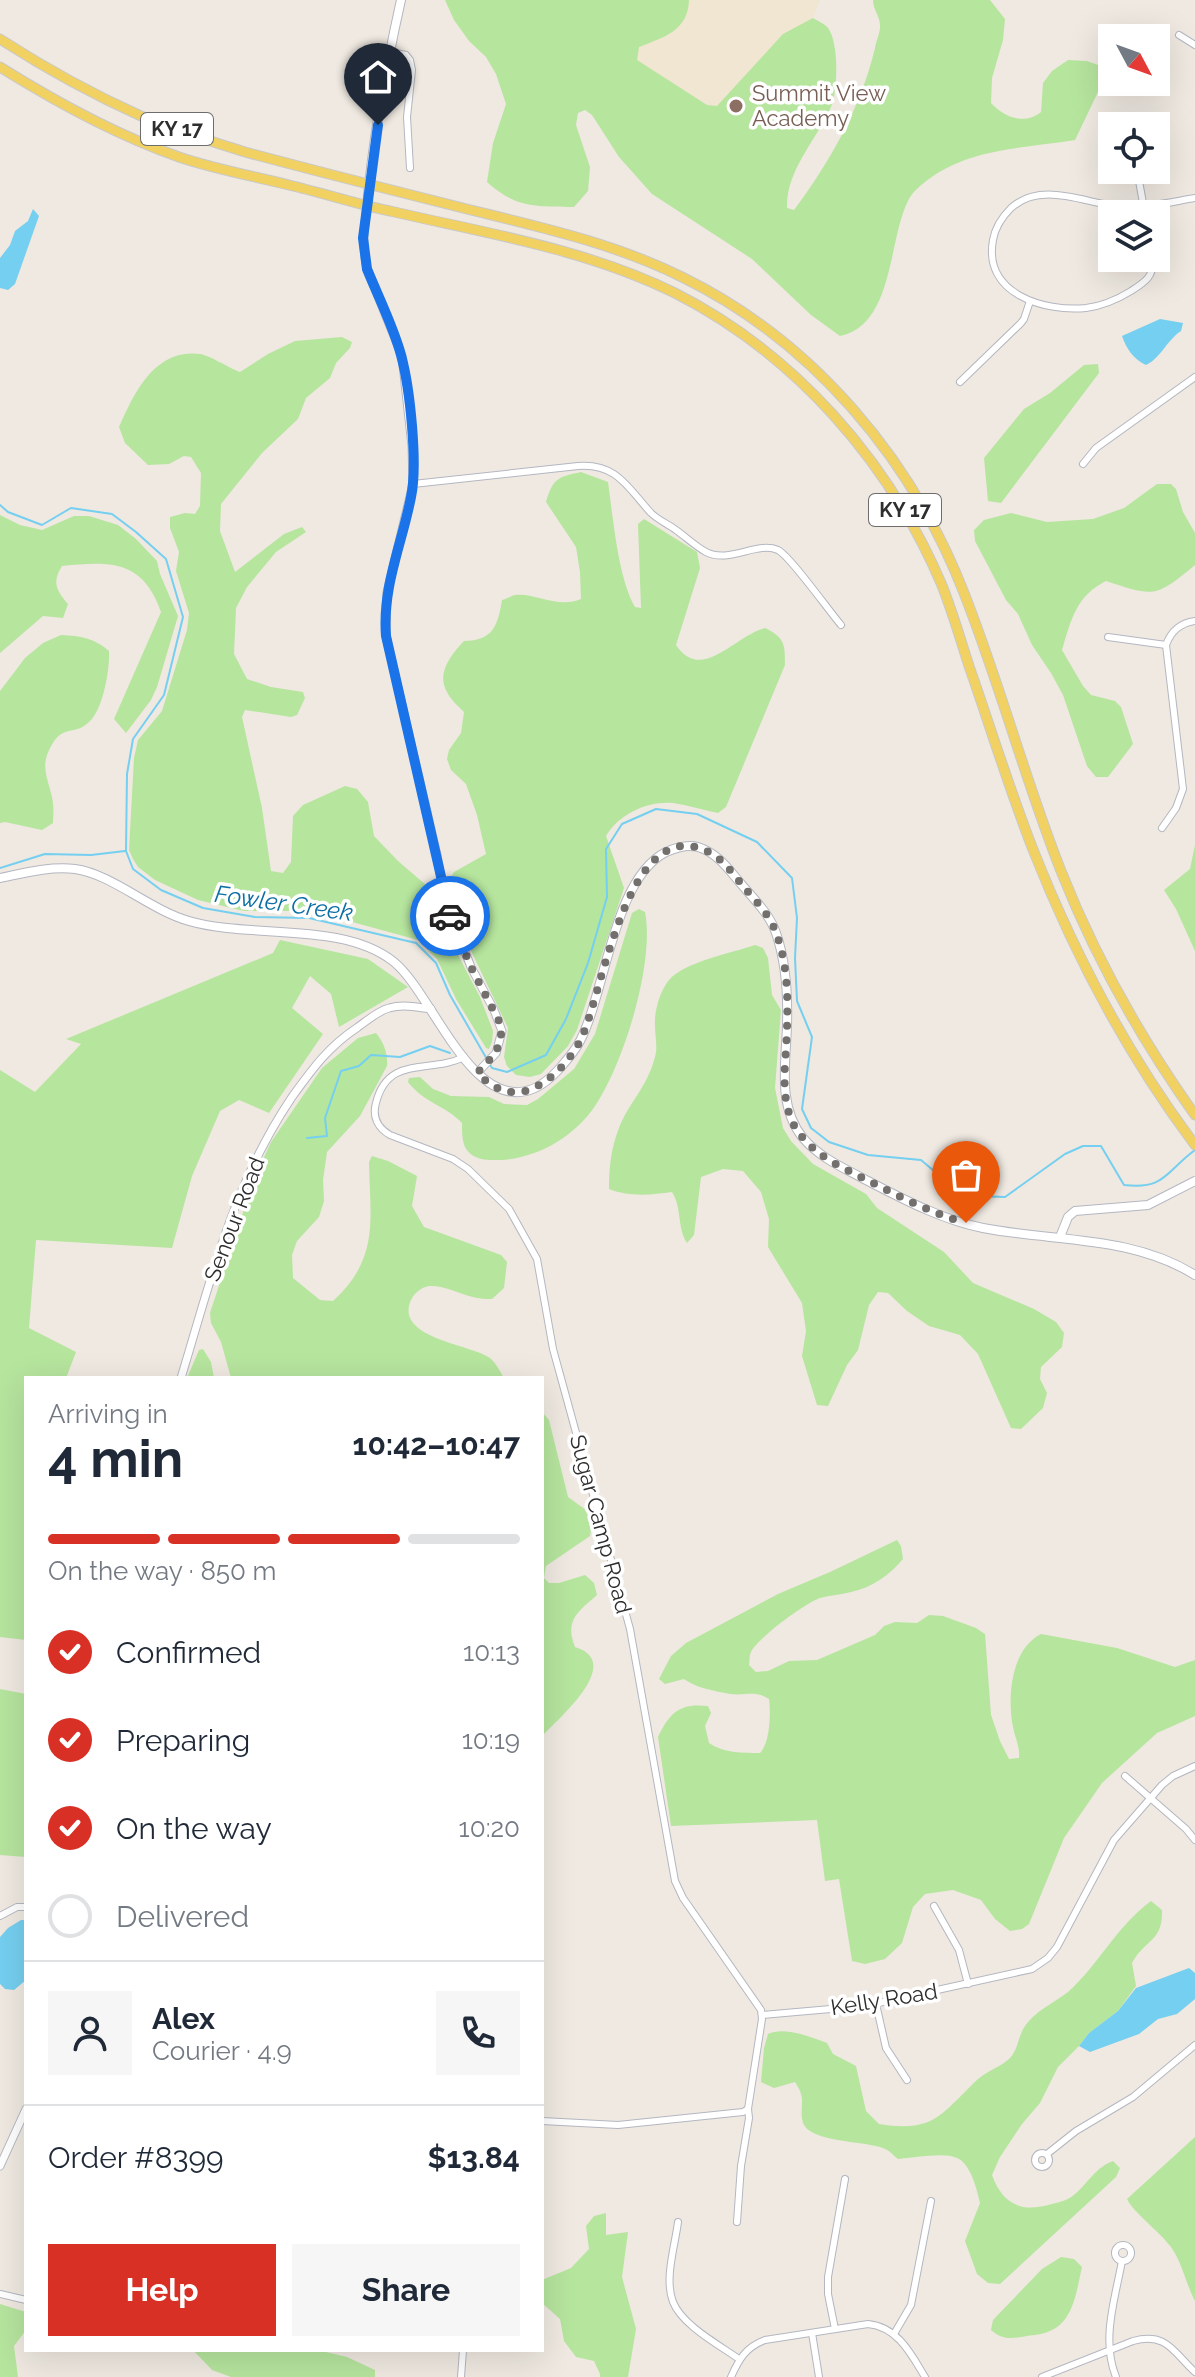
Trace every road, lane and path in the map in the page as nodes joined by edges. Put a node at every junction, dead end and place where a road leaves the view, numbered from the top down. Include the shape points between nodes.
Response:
1 (401, 0) edge
2 (1179, 35) dead end
3 (0, 39) edge
4 (1195, 45) edge
5 (390, 52) junction
6 (0, 67) edge
7 (410, 168) dead end
8 (369, 185) junction
9 (1195, 198) edge
10 (1098, 203) edge
11 (1170, 204) edge
12 (367, 206) junction
13 (1152, 272) edge
14 (1030, 301) junction
15 (1195, 377) edge
16 (960, 382) dead end
17 (1083, 464) dead end
18 (413, 484) junction
19 (1195, 621) edge
20 (841, 625) dead end
21 (1108, 637) dead end
22 (1166, 645) junction
23 (1162, 828) dead end
24 (0, 878) edge
25 (431, 1009) junction
26 (464, 1057) junction
27 (477, 1073) junction
28 (1195, 1115) edge
29 (1195, 1145) edge
30 (1195, 1181) edge
31 (1060, 1237) junction
32 (1195, 1275) edge
33 (182, 1376) edge
34 (1195, 1766) edge
35 (1125, 1776) dead end
36 (1150, 1798) junction
37 (1195, 1840) edge
38 (934, 1906) dead end
39 (24, 1907) edge
40 (0, 1916) edge
41 (968, 1984) junction
42 (876, 2004) junction
43 (762, 2015) junction
44 (1195, 2045) edge
45 (907, 2080) dead end
46 (748, 2109) junction
47 (24, 2113) edge
48 (544, 2121) edge
49 (1047, 2154) dead end
50 (0, 2166) edge
51 (845, 2179) dead end
52 (931, 2201) dead end
53 (678, 2222) dead end
54 (737, 2222) dead end
55 (1122, 2261) dead end
56 (0, 2294) edge
57 (24, 2300) edge
58 (835, 2329) junction
59 (812, 2333) junction
60 (894, 2334) junction
61 (1109, 2351) junction
62 (463, 2352) edge
63 (739, 2359) junction
64 (1195, 2372) edge
65 (461, 2377) edge
66 (731, 2377) edge
67 (819, 2377) edge
68 (925, 2377) edge
69 (1042, 2377) edge
70 (1116, 2377) edge

1 - 5 main road
2 - 4 street
3 - 8 main road, KY 17 via 143,117 245,152
5 - 7 street via 406,55 412,70 407,117
5 - 8 main road
6 - 12 main road, KY 17 via 67,106 180,157
8 - 12 main road
8 - 28 main road, KY 17 via 598,243 649,262 735,306 800,357 849,405 908,480 942,543 1083,923 1128,1012
9 - 11 street
10 - 14 street via 1043,194 1024,199 1000,220 992,249 997,271 1008,288
12 - 18 street via 364,254 402,356
12 - 29 main road, KY 17 via 556,249 646,280 759,346 840,421 900,503 942,585 1030,842 1067,932 1159,1096
13 - 14 street via 1129,292 1089,308
14 - 16 street via 1021,323
15 - 17 street via 1096,448
18 - 20 street via 600,467 634,490 656,518 704,551 722,556 778,551
18 - 27 street via 387,592 386,636 446,904 502,1031 496,1053
19 - 22 street via 1175,629
21 - 22 street
22 - 23 street via 1183,789
24 - 25 main road via 80,869 195,923 364,945 400,967
25 - 26 main road
25 - 33 street, Senour Road via 400,1006 379,1013 330,1048 301,1085 258,1153 234,1206
26 - 27 main road
26 - 43 street, Sugar Camp Road via 401,1070 381,1088 376,1120 382,1131 453,1159 477,1177 516,1220 537,1259 553,1349 630,1629 675,1881
27 - 31 main road via 489,1085 515,1092 543,1084 553,1075 580,1040 624,906 640,878 670,850 698,847 727,867 775,930 787,993 786,1100 795,1126 811,1147 950,1219
30 - 31 main road via 1148,1205 1075,1211
31 - 32 main road via 1126,1246
34 - 36 street, Kelly Road via 1173,1776
35 - 36 street
36 - 37 street
36 - 41 street, Kelly Road via 1110,1846 1057,1947 1043,1963
38 - 41 street via 959,1950
39 - 40 street
41 - 42 street, Kelly Road
42 - 43 street, Kelly Road
42 - 45 street via 886,2048
43 - 46 street
44 - 49 street via 1133,2097
46 - 48 street via 618,2125
46 - 54 street
47 - 50 street
51 - 58 street via 828,2277
52 - 60 street via 911,2305
53 - 63 street via 670,2279 674,2304 689,2323
55 - 61 street
56 - 57 street
58 - 59 street
58 - 60 street via 868,2324
59 - 63 street via 765,2340
59 - 67 street
60 - 68 street
61 - 64 street via 1156,2338 1169,2344
61 - 69 street
61 - 70 street
62 - 65 street
63 - 66 street

